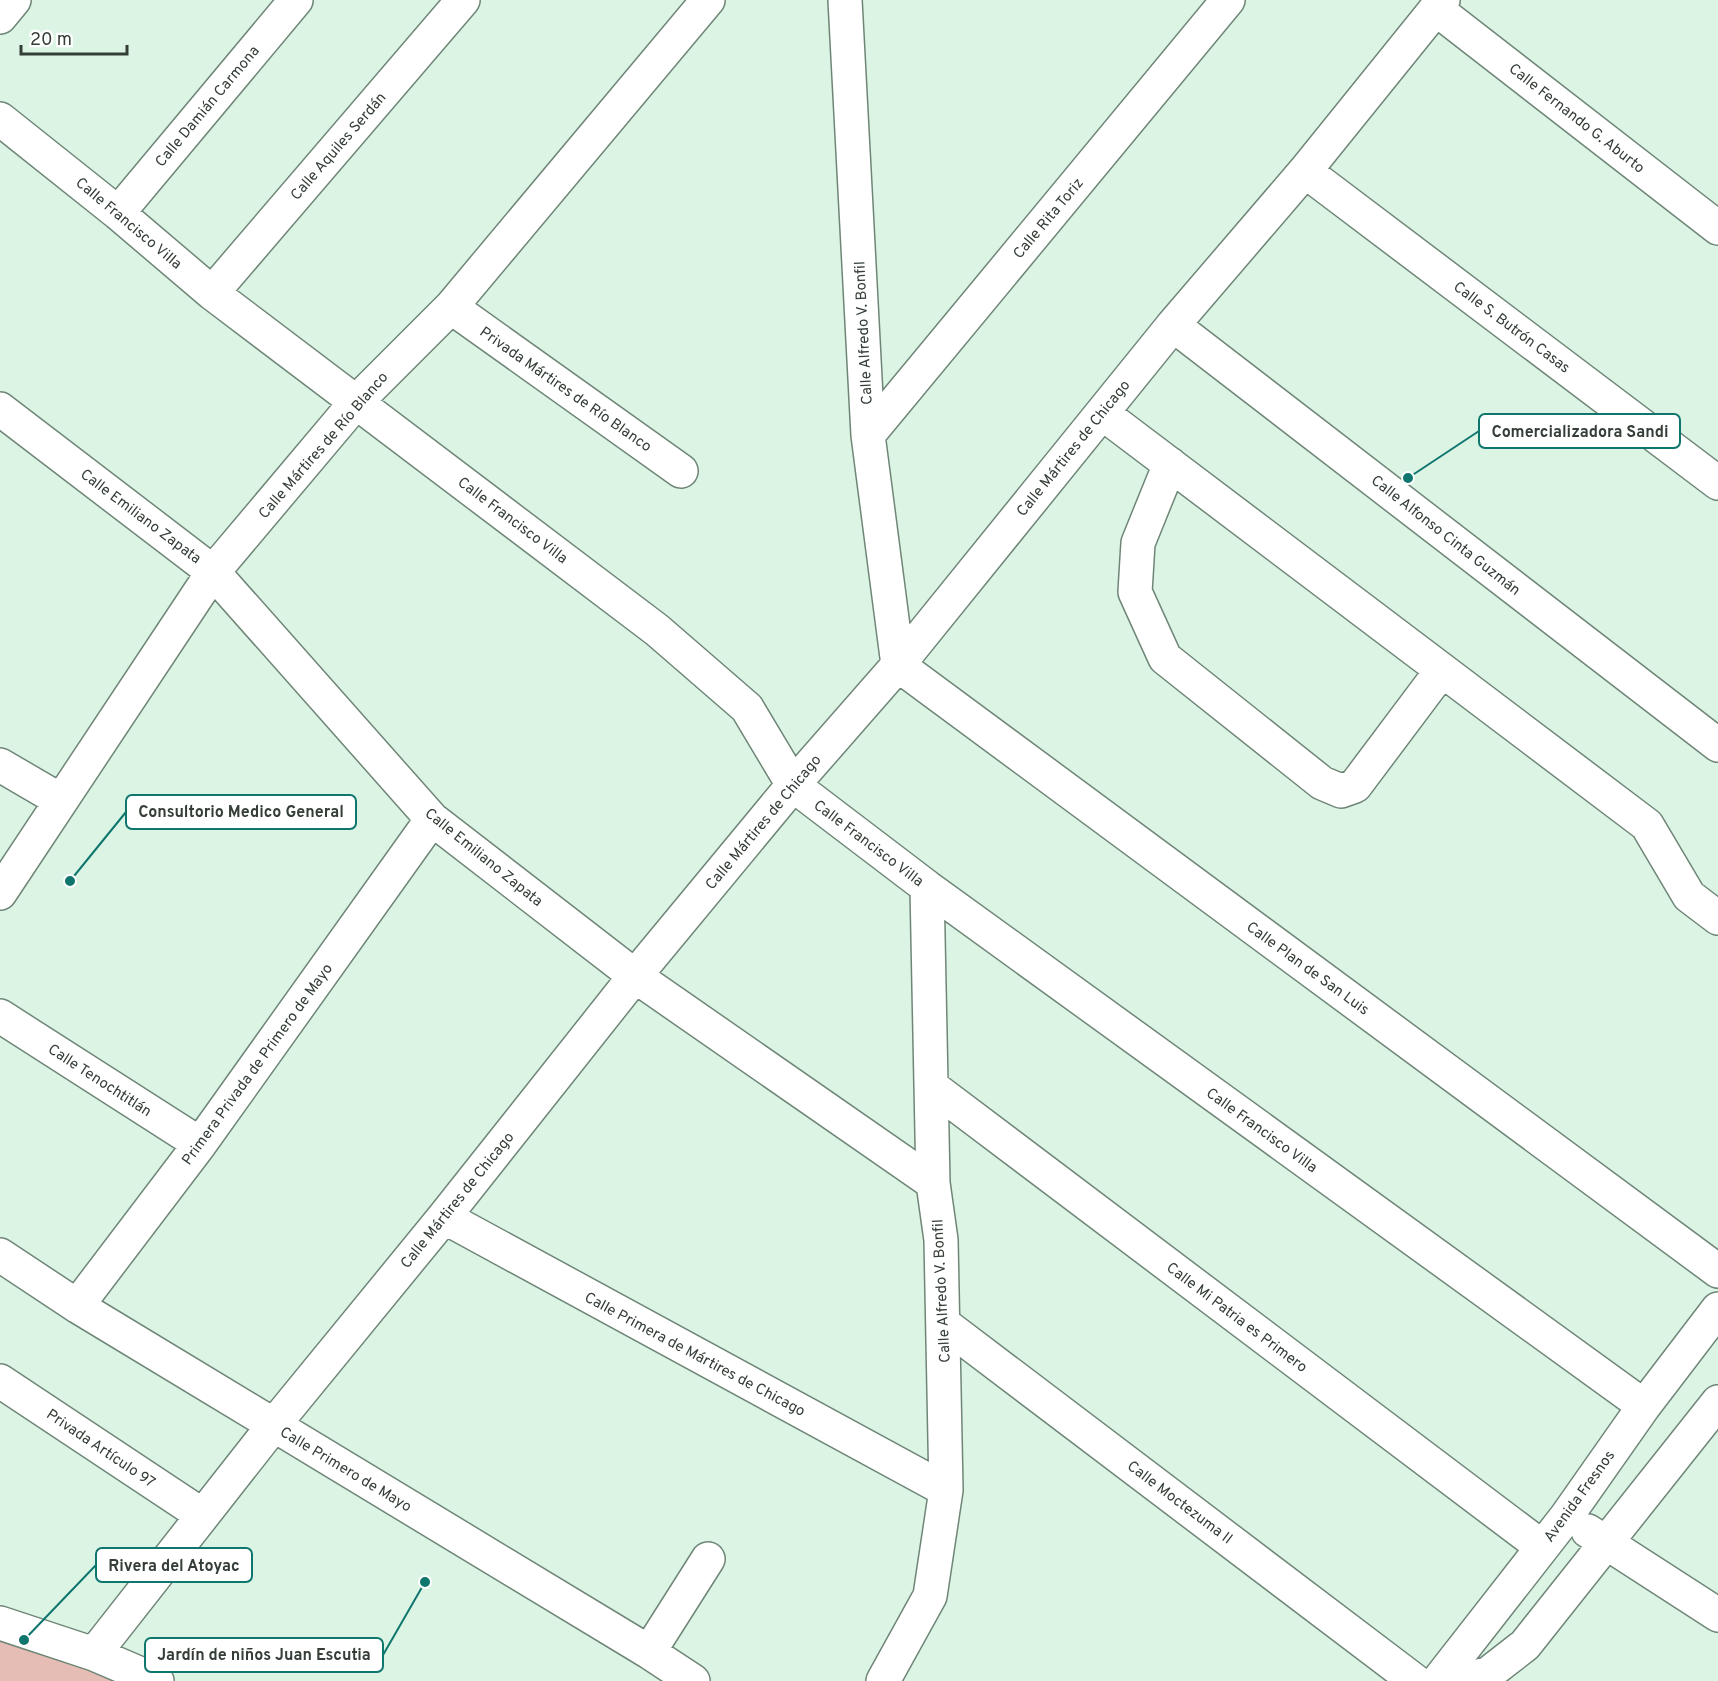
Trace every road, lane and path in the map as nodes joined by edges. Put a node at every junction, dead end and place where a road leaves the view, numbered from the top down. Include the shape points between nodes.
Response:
1 (15, 0) edge
2 (296, 0) edge
3 (463, 0) edge
4 (708, 0) edge
5 (845, 0) edge
6 (1228, 0) edge
7 (1439, 4) edge
8 (0, 17) edge
9 (0, 119) edge
10 (1305, 171) junction
11 (118, 213) junction
12 (1718, 228) edge
13 (212, 292) junction
14 (451, 307) junction
15 (1173, 325) junction
16 (357, 401) junction
17 (0, 409) edge
18 (1102, 413) junction
19 (868, 435) junction
20 (1170, 464) junction
21 (681, 471) dead end
22 (1718, 483) edge
23 (213, 572) junction
24 (898, 665) junction
25 (1443, 670) junction
26 (1718, 745) edge
27 (0, 765) edge
28 (793, 786) junction
29 (60, 800) junction
30 (432, 819) junction
31 (927, 887) junction
32 (0, 893) edge
33 (1718, 918) edge
34 (635, 976) junction
35 (0, 1016) edge
36 (931, 1086) junction
37 (200, 1143) junction
38 (933, 1183) junction
39 (444, 1218) junction
40 (0, 1255) edge
41 (1718, 1271) edge
42 (78, 1306) junction
43 (1718, 1309) edge
44 (944, 1324) junction
45 (0, 1381) edge
46 (1718, 1402) edge
47 (1644, 1407) junction
48 (273, 1425) junction
49 (946, 1490) junction
50 (202, 1515) junction
51 (1566, 1517) junction
52 (1606, 1543) junction
53 (1542, 1547) junction
54 (708, 1559) dead end
55 (1718, 1615) edge
56 (0, 1623) edge
57 (649, 1652) junction
58 (94, 1654) junction
59 (157, 1681) edge
60 (693, 1681) edge
61 (883, 1681) edge
62 (1415, 1681) edge
63 (1438, 1681) edge
64 (1463, 1681) edge

1 - 8 street
2 - 11 street, Calle Damián Carmona
3 - 13 street, Calle Aquiles Serdán
4 - 14 street, Calle Mártires de Río Blanco
5 - 19 street, Calle Alfredo V. Bonfil
6 - 19 street, Calle Rita Toriz
7 - 10 street, Calle Mártires de Chicago
7 - 12 street, Calle Fernando G. Aburto
9 - 11 street, Calle Francisco Villa
10 - 15 street, Calle Mártires de Chicago
10 - 22 street, Calle S. Butrón Casas
11 - 13 street, Calle Francisco Villa
13 - 16 street, Calle Francisco Villa
14 - 16 street, Calle Mártires de Río Blanco
14 - 21 street, Privada Mártires de Río Blanco
15 - 18 street, Calle Mártires de Chicago
15 - 26 street, Calle Alfonso Cinta Guzmán
16 - 23 street, Calle Mártires de Río Blanco
16 - 28 street, Calle Francisco Villa via 657,630 747,708
17 - 23 street, Calle Emiliano Zapata
18 - 20 street
18 - 24 street, Calle Mártires de Chicago
19 - 24 street, Calle Alfredo V. Bonfil
20 - 25 street
20 - 25 street via 1138,543 1135,592 1165,658 1322,783 1341,791 1355,786
23 - 29 street, Calle Mártires de Río Blanco
23 - 30 street, Calle Emiliano Zapata
24 - 28 street, Calle Mártires de Chicago
24 - 41 street, Calle Plan de San Luis
25 - 33 street via 1647,825 1689,896
27 - 29 street
28 - 31 street, Calle Francisco Villa
28 - 34 street, Calle Mártires de Chicago
29 - 32 street, Calle Mártires de Río Blanco
30 - 34 street, Calle Emiliano Zapata
30 - 37 street, Primera Privada de Primero de Mayo
31 - 36 street, Calle Alfredo V. Bonfil
31 - 47 street, Calle Francisco Villa
34 - 38 street, Calle Emiliano Zapata
34 - 39 street, Calle Mártires de Chicago
35 - 37 street, Calle Tenochtitlán
36 - 38 street, Calle Alfredo V. Bonfil
36 - 53 street, Calle Mi Patria es Primero
37 - 42 street, Primera Privada de Primero de Mayo
38 - 44 street, Calle Alfredo V. Bonfil via 941,1240
39 - 48 street, Calle Mártires de Chicago
39 - 49 street, Calle Primera de Mártires de Chicago
40 - 42 street, Calle Primero de Mayo
42 - 48 street, Calle Primero de Mayo
43 - 47 street, Avenida Fresnos
44 - 49 street, Calle Alfredo V. Bonfil
44 - 62 street, Calle Moctezuma II
45 - 50 street, Privada Artículo 97
46 - 52 street
47 - 51 street, Avenida Fresnos
48 - 50 street, Calle Mártires de Chicago
48 - 57 street, Calle Primero de Mayo
49 - 61 street, Calle Alfredo V. Bonfil via 930,1596
50 - 58 street, Calle Mártires de Chicago
51 - 52 street
51 - 53 street, Avenida Fresnos
52 - 55 street
52 - 64 street via 1525,1645 1489,1673
53 - 63 street, Avenida Fresnos
54 - 57 street
56 - 58 street
57 - 60 street, Calle Primero de Mayo
58 - 59 street

